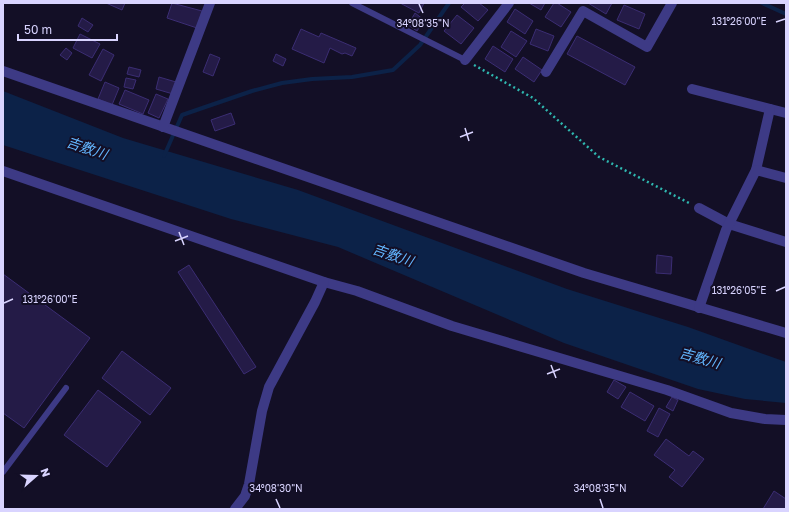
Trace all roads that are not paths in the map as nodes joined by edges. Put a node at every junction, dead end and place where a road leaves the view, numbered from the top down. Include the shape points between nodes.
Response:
1 (210, 3) edge
2 (352, 3) edge
3 (508, 3) edge
4 (672, 3) edge
5 (465, 60) joint
6 (3, 71) edge
7 (546, 72) dead end
8 (692, 89) dead end
9 (770, 109) junction
10 (786, 113) edge
11 (165, 127) junction
12 (756, 170) junction
13 (3, 171) edge
14 (786, 178) edge
15 (699, 208) road end
16 (729, 224) junction
17 (786, 242) edge
18 (324, 282) junction
19 (699, 308) junction
20 (786, 333) edge
21 (66, 388) dead end
22 (786, 420) edge
23 (3, 472) edge
24 (235, 509) edge

1 - 11 street
2 - 5 lane
3 - 5 street
4 - 7 street via 647,46 583,11
6 - 11 street
8 - 9 street
9 - 10 street
9 - 12 street
11 - 19 street via 584,273
12 - 14 street
12 - 16 street
13 - 18 street
15 - 16 street
16 - 17 street
16 - 19 street
18 - 22 street via 357,291 452,326 667,390 731,413
18 - 24 street via 269,387 262,411 249,484 245,496
19 - 20 street
21 - 23 lane

